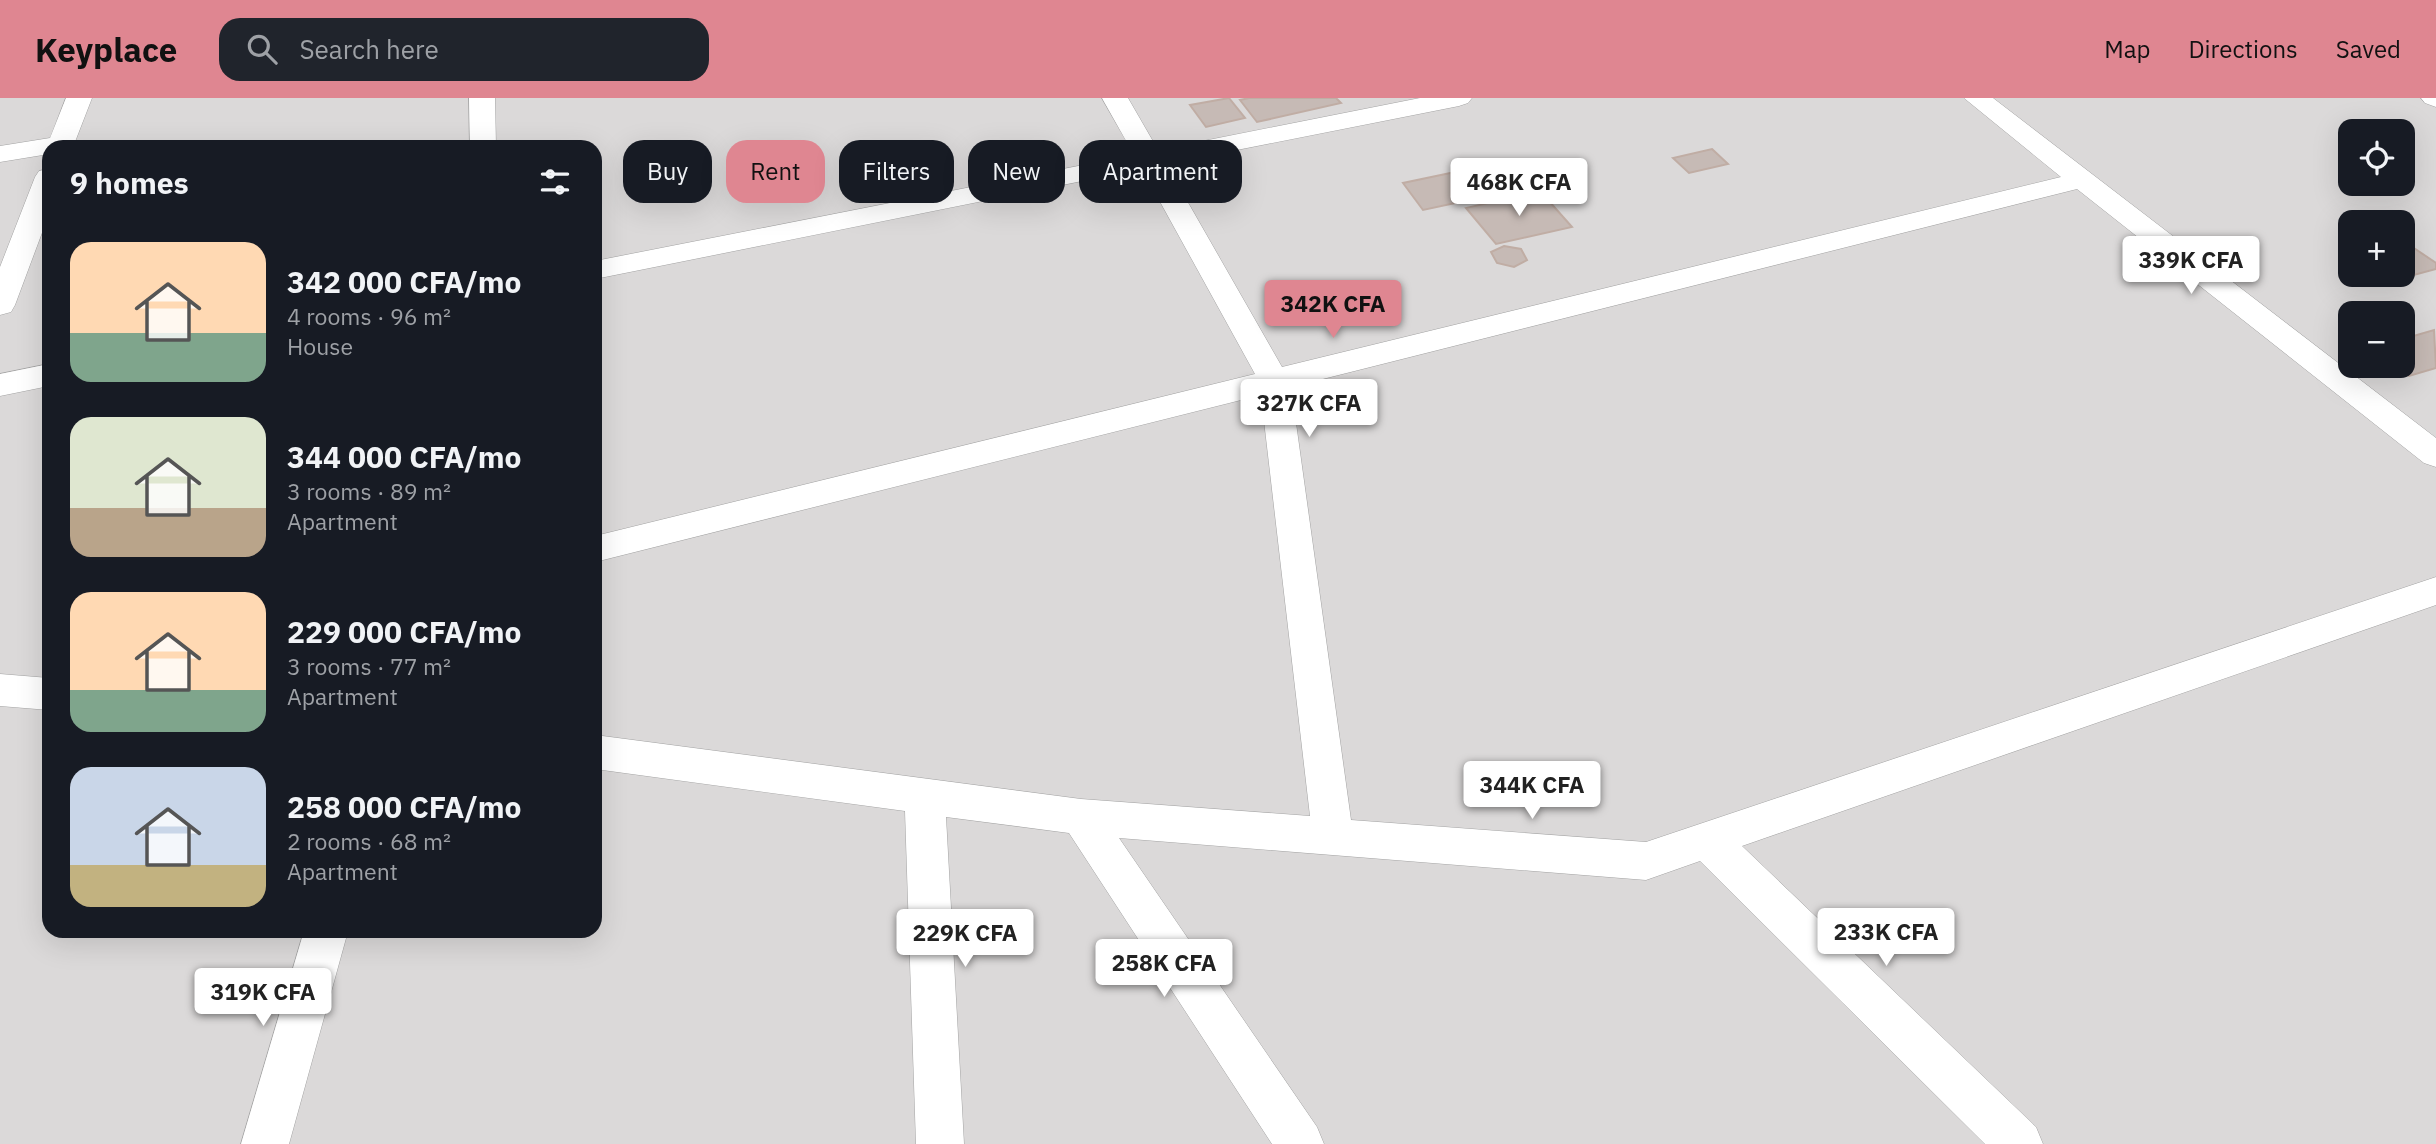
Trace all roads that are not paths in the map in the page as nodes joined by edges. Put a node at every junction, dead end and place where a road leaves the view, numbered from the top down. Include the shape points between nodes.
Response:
1 (79, 98) edge
2 (482, 98) edge
3 (1115, 98) edge
4 (1459, 98) edge
5 (1977, 98) edge
6 (63, 140) edge
7 (483, 140) edge
8 (1139, 140) edge
9 (1242, 141) edge
10 (42, 148) edge
11 (0, 154) edge
12 (1079, 173) edge
13 (2082, 180) junction
14 (42, 195) edge
15 (1175, 203) edge
16 (602, 269) edge
17 (0, 305) edge
18 (42, 376) edge
19 (1275, 382) junction
20 (0, 385) edge
21 (2436, 455) edge
22 (602, 547) edge
23 (2436, 591) edge
24 (0, 690) edge
25 (42, 693) edge
26 (602, 753) edge
27 (925, 796) junction
28 (1082, 817) junction
29 (1333, 837) junction
30 (1707, 840) junction
31 (324, 938) edge
32 (265, 1144) edge
33 (940, 1144) edge
34 (1300, 1144) edge
35 (2019, 1144) edge

1 - 6 street
2 - 7 street
3 - 8 street
4 - 9 street
5 - 13 street
10 - 11 street
12 - 16 street
13 - 19 street
13 - 21 street
14 - 17 street
15 - 19 street
18 - 20 street
19 - 22 street
19 - 29 street
23 - 30 street
24 - 25 street
26 - 27 street
27 - 28 street
27 - 33 street
28 - 29 street
28 - 34 street
29 - 30 street via 1646,861
30 - 35 street
31 - 32 street

